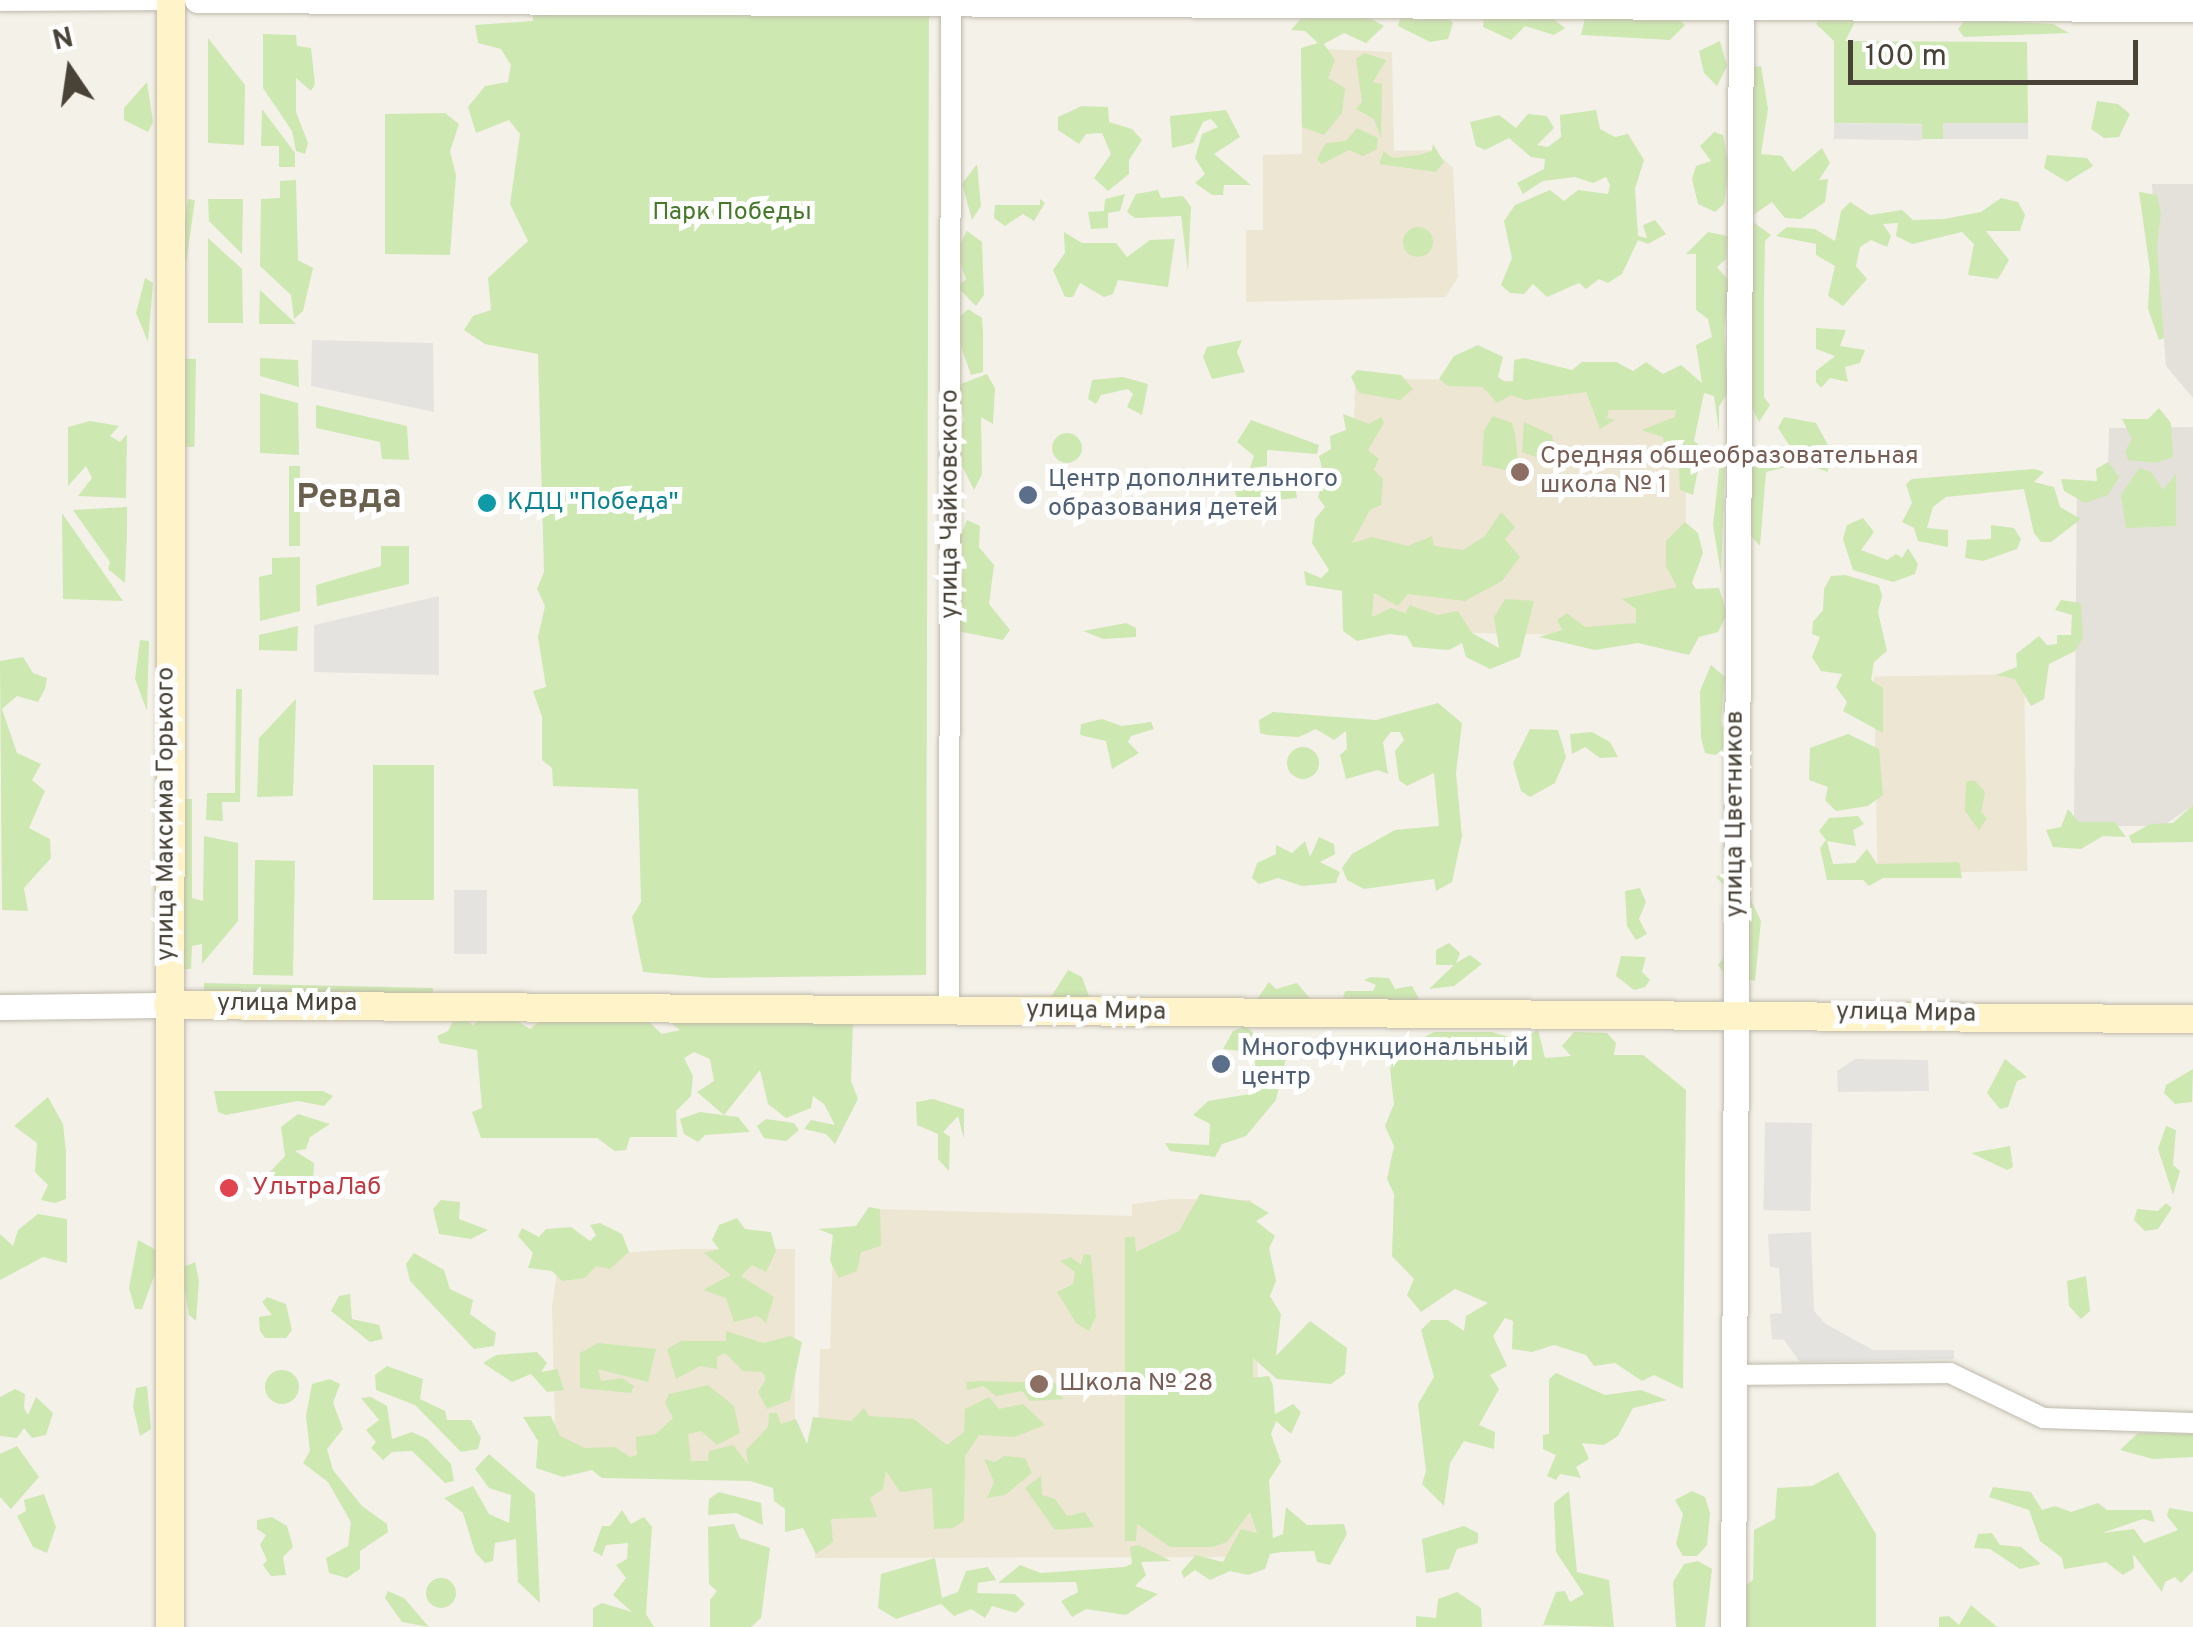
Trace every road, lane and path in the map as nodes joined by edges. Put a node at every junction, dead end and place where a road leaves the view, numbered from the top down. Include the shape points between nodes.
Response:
1 (168, 0) edge
2 (197, 0) edge
3 (0, 2) edge
4 (950, 2) edge
5 (1740, 2) edge
6 (2193, 9) edge
7 (168, 1005) junction
8 (0, 1007) edge
9 (949, 1008) junction
10 (1736, 1014) junction
11 (2193, 1018) edge
12 (1733, 1375) junction
13 (2193, 1422) edge
14 (170, 1627) edge
15 (1733, 1627) edge

1 - 3 street
1 - 7 main road, улица Максима Горького
2 - 4 street
4 - 5 street
4 - 9 street, улица Чайковского
5 - 6 street
5 - 10 street, улица Цветников
7 - 8 street, улица Мира
7 - 9 main road, улица Мира
7 - 14 main road, улица Максима Горького
9 - 10 main road, улица Мира
10 - 11 main road, улица Мира
10 - 12 street, улица Цветников
12 - 13 street via 1950,1373 2044,1418
12 - 15 street, улица Цветников

